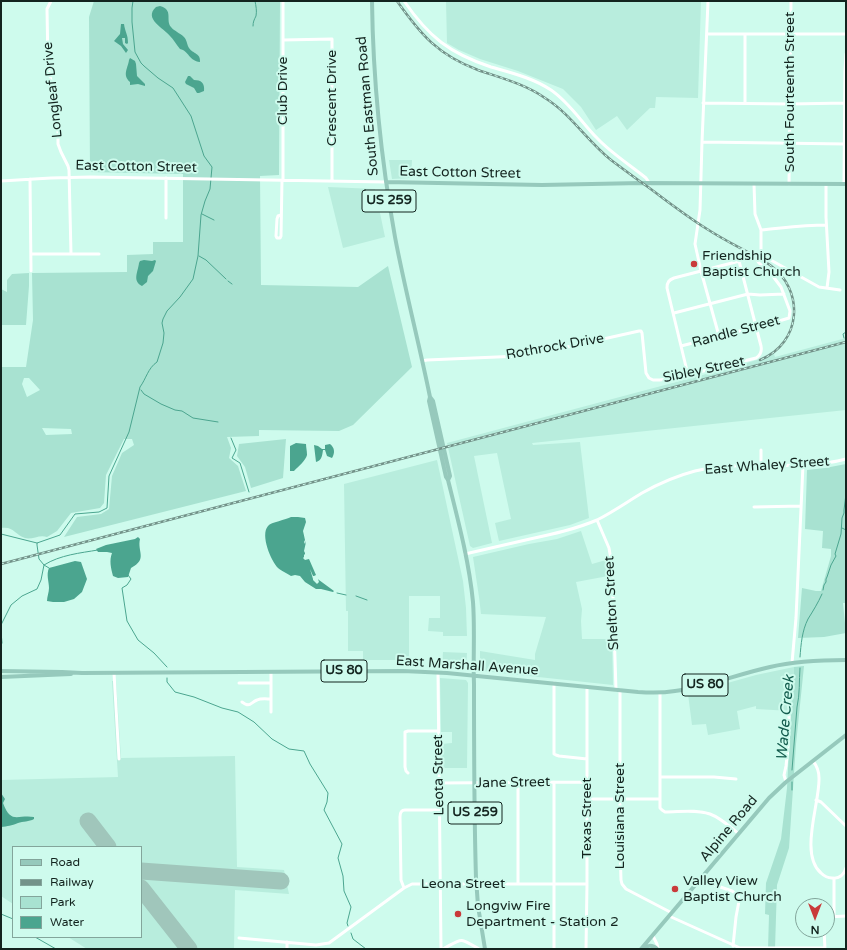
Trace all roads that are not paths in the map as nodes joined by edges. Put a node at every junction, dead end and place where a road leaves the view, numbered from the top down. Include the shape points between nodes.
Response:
1 (51, 1) edge
2 (283, 1) edge
3 (372, 1) edge
4 (404, 1) edge
5 (708, 1) edge
6 (790, 1) edge
7 (707, 34) junction
8 (745, 34) junction
9 (791, 34) junction
10 (846, 34) edge
11 (283, 40) junction
12 (846, 54) edge
13 (704, 102) junction
14 (745, 103) junction
15 (845, 103) edge
16 (790, 104) junction
17 (702, 142) junction
18 (790, 143) junction
19 (845, 144) edge
20 (70, 177) junction
21 (166, 178) junction
22 (30, 179) junction
23 (282, 180) junction
24 (332, 181) junction
25 (1, 182) edge
26 (386, 182) junction
27 (650, 184) junction
28 (700, 184) junction
29 (754, 184) junction
30 (789, 184) junction
31 (826, 184) junction
32 (845, 184) edge
33 (281, 216) junction
34 (166, 218) dead end
35 (826, 225) junction
36 (761, 230) junction
37 (31, 254) junction
38 (71, 254) junction
39 (99, 254) dead end
40 (760, 254) junction
41 (755, 257) junction
42 (739, 261) junction
43 (31, 271) dead end
44 (702, 271) junction
45 (827, 288) junction
46 (840, 290) dead end
47 (748, 294) junction
48 (784, 294) junction
49 (710, 304) junction
50 (674, 313) junction
51 (756, 327) junction
52 (639, 331) joint
53 (719, 336) junction
54 (682, 346) junction
55 (422, 361) junction
56 (688, 375) junction
57 (761, 450) dead end
58 (846, 458) edge
59 (803, 465) junction
60 (761, 466) junction
61 (801, 506) junction
62 (754, 507) dead end
63 (597, 520) junction
64 (465, 554) junction
65 (846, 660) edge
66 (792, 663) junction
67 (1, 671) edge
68 (271, 672) junction
69 (82, 673) junction
70 (114, 673) junction
71 (438, 673) junction
72 (474, 676) junction
73 (1, 677) edge
74 (239, 683) dead end
75 (271, 683) junction
76 (554, 683) junction
77 (587, 687) junction
78 (618, 690) junction
79 (660, 693) junction
80 (271, 699) junction
81 (242, 702) dead end
82 (271, 712) dead end
83 (789, 716) dead end
84 (438, 731) junction
85 (846, 735) edge
86 (587, 759) junction
87 (119, 760) dead end
88 (813, 761) junction
89 (408, 773) dead end
90 (660, 777) junction
91 (736, 779) dead end
92 (554, 782) junction
93 (587, 782) junction
94 (786, 782) junction
95 (439, 783) junction
96 (475, 783) junction
97 (518, 783) junction
98 (587, 799) junction
99 (620, 799) junction
100 (660, 799) junction
101 (816, 800) junction
102 (439, 810) junction
103 (846, 826) edge
104 (739, 834) junction
105 (846, 868) edge
106 (834, 878) junction
107 (700, 880) junction
108 (440, 884) junction
109 (476, 884) junction
110 (518, 884) junction
111 (554, 884) junction
112 (588, 884) junction
113 (404, 888) junction
114 (834, 898) edge
115 (671, 914) junction
116 (835, 916) edge
117 (846, 916) edge
118 (652, 936) junction
119 (239, 938) dead end
120 (824, 938) edge
121 (287, 942) junction
122 (734, 946) junction
123 (287, 949) edge
124 (442, 949) edge
125 (479, 949) edge
126 (485, 949) edge
127 (554, 949) edge
128 (586, 949) edge
129 (641, 949) edge
130 (657, 949) edge
131 (825, 949) edge

1 - 20 street, Longleaf Drive via 47,13 48,67 58,112 58,144
2 - 11 street, Club Drive
3 - 26 main road, South Eastman Road / US 259 via 376,88
4 - 27 street via 428,31 453,50 478,62 537,82 556,94 600,140
5 - 7 street
6 - 9 street, South Fourteenth Street
7 - 8 street
7 - 13 street
8 - 9 street
8 - 14 street
9 - 10 street
9 - 16 street, South Fourteenth Street
11 - 23 street, Club Drive
11 - 24 street, Crescent Drive via 332,39
12 - 15 street
13 - 14 street
13 - 17 street
14 - 16 street
15 - 16 street
15 - 19 street
16 - 18 street, South Fourteenth Street
17 - 18 street
17 - 28 street
18 - 19 street
18 - 30 street, South Fourteenth Street
19 - 32 street
20 - 21 street, East Cotton Street
20 - 22 street, East Cotton Street
20 - 38 street, Longleaf Drive
21 - 23 street, East Cotton Street
21 - 34 street
22 - 25 street, East Cotton Street
22 - 37 street
23 - 24 street, East Cotton Street
23 - 33 street, Club Drive
24 - 26 street, East Cotton Street
26 - 27 main road, East Cotton Street
26 - 55 main road, South Eastman Road / US 259 via 397,248
27 - 28 main road, East Cotton Street
28 - 29 main road, East Cotton Street
28 - 44 street via 700,210 695,244
29 - 30 main road, East Cotton Street
29 - 36 street via 755,214
30 - 31 main road, East Cotton Street
31 - 32 main road, East Cotton Street
31 - 35 street
33 - 33 street, Club Drive via 281,237 278,238 276,219
35 - 36 street
35 - 45 street via 829,272
36 - 40 street
37 - 38 street
37 - 43 street
38 - 39 street
40 - 41 street
40 - 45 street
41 - 42 street
41 - 48 street via 774,277
42 - 44 street
42 - 47 street
44 - 49 street
44 - 50 street via 668,282 667,288
45 - 46 street
47 - 48 street
47 - 49 street
47 - 51 street
48 - 51 street, Randle Street via 790,311 789,318
49 - 50 street
49 - 53 street
50 - 54 street
51 - 53 street, Randle Street
51 - 56 street, Sibley Street via 761,348 756,358
52 - 55 street, Rothrock Drive via 520,356
52 - 56 street, Sibley Street via 642,333 649,378 660,380
53 - 54 street, Randle Street
54 - 56 street
55 - 64 main road, South Eastman Road / US 259 via 433,401 441,448 450,476 448,480
57 - 60 street
58 - 59 street, East Whaley Street
59 - 60 street, East Whaley Street
59 - 61 street
60 - 63 street, East Whaley Street via 713,468 676,477
61 - 62 street
61 - 66 street
63 - 64 street, East Whaley Street via 560,533
63 - 78 street, Shelton Street via 609,548 612,566
64 - 72 main road, US 259 via 473,612
65 - 66 main road, East Marshall Avenue / US 80
66 - 79 main road, East Marshall Avenue / US 80
67 - 69 main road, East Marshall Avenue / US 80
68 - 70 main road, East Marshall Avenue / US 80
68 - 71 main road, East Marshall Avenue / US 80 via 367,670
68 - 75 street
69 - 70 main road, East Marshall Avenue / US 80
69 - 73 main road, East Marshall Avenue / US 80
70 - 87 street
71 - 72 main road, East Marshall Avenue / US 80
71 - 84 street, Leota Street
72 - 76 main road, East Marshall Avenue / US 80
72 - 96 main road, US 259
74 - 75 street
75 - 80 street
76 - 77 main road, East Marshall Avenue / US 80
76 - 86 street via 556,755
77 - 78 main road, East Marshall Avenue / US 80
77 - 86 street, Texas Street
78 - 79 main road, East Marshall Avenue / US 80
78 - 99 street, Louisiana Street
79 - 90 street
80 - 81 street via 259,699 249,705
80 - 82 street
83 - 94 street via 784,776
84 - 89 street via 405,732 405,767
84 - 95 street, Leota Street
85 - 88 main road, Alpine Road
86 - 93 street, Texas Street
88 - 94 main road, Alpine Road
88 - 101 street via 819,775
90 - 91 street
90 - 100 street
92 - 93 street, Jane Street
92 - 97 street, Jane Street
92 - 111 street
93 - 98 street, Texas Street
94 - 104 main road, Alpine Road
95 - 96 street, Jane Street
95 - 102 street, Leota Street
96 - 97 street, Jane Street
96 - 109 main road, US 259
97 - 110 street
98 - 99 street
98 - 112 street, Texas Street
99 - 100 street
99 - 115 street, Louisiana Street via 622,883 625,888
100 - 104 street via 663,811 708,814 721,820
101 - 103 street
101 - 106 street via 811,834 812,858 821,873
102 - 108 street, Leota Street
102 - 113 street via 401,812 401,880
104 - 107 main road, Alpine Road
105 - 106 street via 841,876
106 - 114 street
107 - 115 main road, Alpine Road
107 - 122 street via 738,895
108 - 109 street, Leona Street
108 - 113 street, Leona Street via 413,884
108 - 124 street, Leota Street
109 - 110 street, Leona Street
109 - 126 main road, US 259
110 - 111 street, Leona Street
111 - 112 street, Leona Street
111 - 127 street
112 - 128 street, Texas Street
113 - 121 street, Leona Street via 331,943 318,945
115 - 118 main road, Alpine Road
115 - 122 street
116 - 117 street
118 - 129 main road, Alpine Road
118 - 130 street via 658,944
119 - 121 street, Leona Street
120 - 131 street
121 - 123 street
122 - 131 street via 743,949
124 - 125 street via 461,940
129 - 130 main road via 650,946

